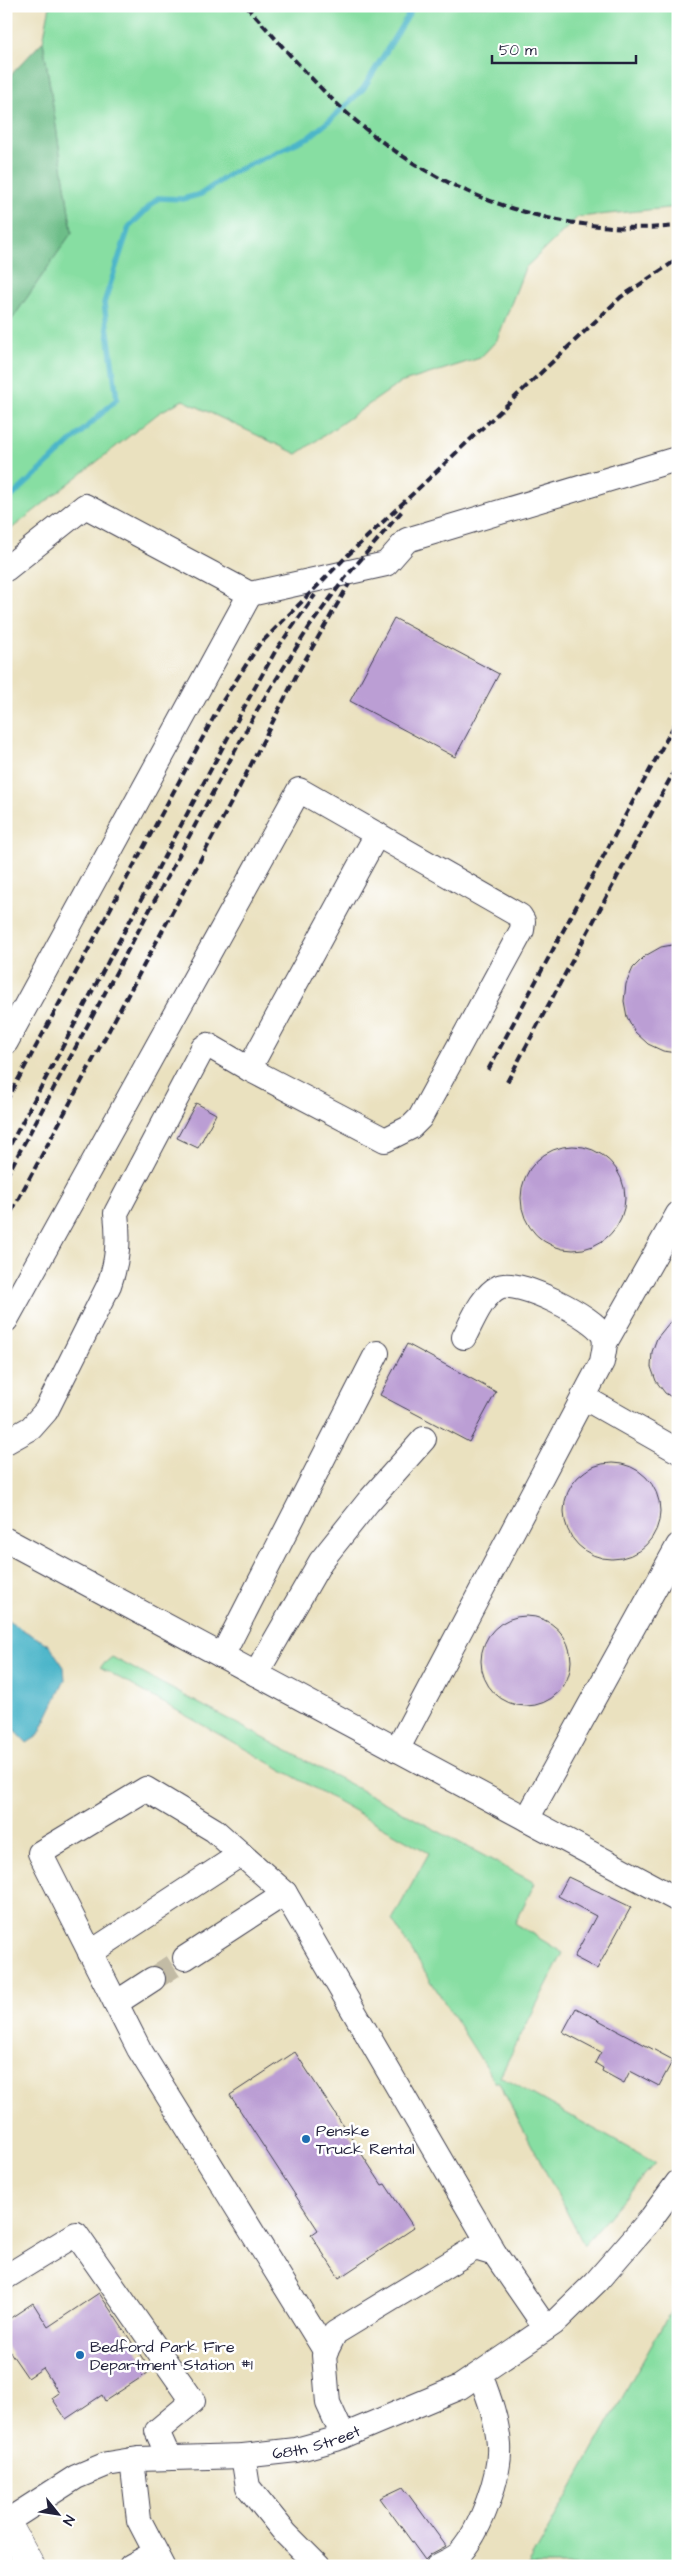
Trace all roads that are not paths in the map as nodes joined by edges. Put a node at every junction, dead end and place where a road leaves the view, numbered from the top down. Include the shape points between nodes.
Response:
1 (673, 460) dead end
2 (6, 568) edge
3 (250, 594) junction
4 (377, 834) junction
5 (6, 1042) edge
6 (249, 1069) junction
7 (678, 1214) edge
8 (6, 1320) edge
9 (464, 1337) dead end
10 (605, 1342) junction
11 (377, 1353) dead end
12 (583, 1397) junction
13 (424, 1439) dead end
14 (6, 1442) edge
15 (678, 1450) edge
16 (6, 1540) edge
17 (678, 1546) edge
18 (222, 1656) junction
19 (256, 1674) junction
20 (397, 1750) junction
21 (527, 1819) junction
22 (241, 1854) junction
23 (285, 1893) junction
24 (678, 1900) edge
25 (90, 1953) junction
26 (185, 1958) tunnel mouth
27 (153, 1979) tunnel mouth
28 (116, 2003) junction
29 (678, 2182) edge
30 (494, 2254) junction
31 (6, 2277) edge
32 (546, 2328) junction
33 (326, 2352) junction
34 (480, 2374) junction
35 (343, 2436) junction
36 (243, 2456) junction
37 (169, 2458) junction
38 (132, 2460) junction
39 (6, 2522) edge
40 (159, 2559) edge
41 (31, 2566) edge
42 (131, 2566) edge
43 (318, 2566) edge
44 (438, 2566) edge

1 - 3 street via 407,540 386,564
2 - 3 street via 85,506
3 - 5 street
4 - 6 street
4 - 6 street via 520,916 523,921 522,930 420,1118 385,1140
4 - 8 street via 300,790
6 - 14 street via 208,1046 203,1048 116,1213 117,1263 46,1411 31,1428
7 - 10 street
9 - 10 street via 484,1302 498,1287 509,1285 530,1290 590,1320
10 - 12 street via 602,1362
11 - 18 street
12 - 15 street
12 - 20 street
13 - 19 street via 321,1561
16 - 18 street
17 - 21 street
18 - 19 street
19 - 20 street
20 - 21 street
21 - 24 street
22 - 23 street
22 - 25 street
22 - 25 street via 214,1830 146,1789 40,1853
23 - 26 street
23 - 30 street
25 - 28 street
27 - 28 street
28 - 33 street via 138,2049
29 - 32 street, 68th Street via 596,2282
30 - 32 street
30 - 33 street via 475,2248 334,2333
31 - 37 street via 76,2234 193,2401 157,2431
32 - 34 street, 68th Street
33 - 35 street via 328,2403
34 - 35 street, 68th Street via 460,2387
34 - 44 street via 493,2406 499,2446 494,2483 477,2528 460,2554
35 - 36 street, 68th Street via 296,2450
36 - 37 street, 68th Street
36 - 43 street via 248,2488
37 - 38 street, 68th Street
38 - 39 street, 68th Street via 107,2464 76,2477
38 - 40 street via 139,2520
39 - 41 main road
40 - 42 street

